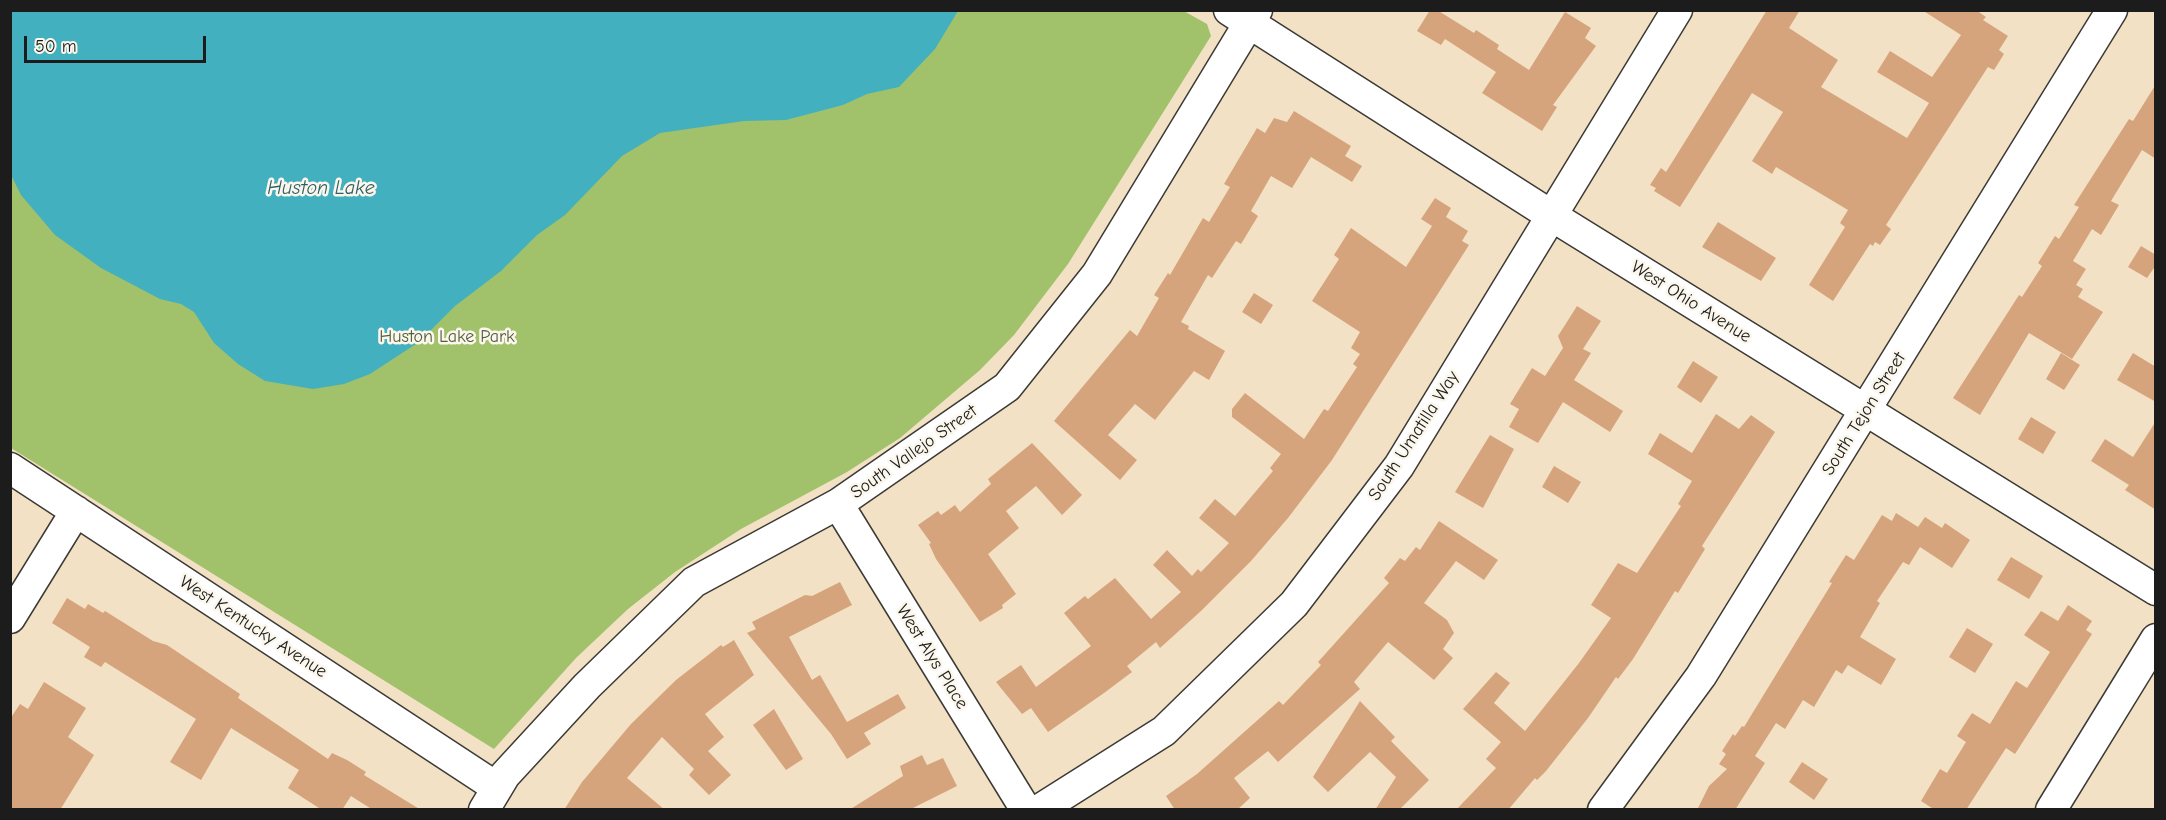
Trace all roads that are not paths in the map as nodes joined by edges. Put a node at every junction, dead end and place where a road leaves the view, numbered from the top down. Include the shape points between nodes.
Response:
1 (1677, 10) edge
2 (2112, 10) edge
3 (1245, 15) edge
4 (1552, 216) junction
5 (1867, 410) junction
6 (10, 468) edge
7 (838, 504) junction
8 (76, 511) junction
9 (2156, 590) edge
10 (10, 618) edge
11 (2156, 639) edge
12 (490, 798) edge
13 (1026, 810) edge
14 (1039, 810) edge
15 (1603, 810) edge
16 (2051, 810) edge

1 - 4 street, South Umatilla Way
2 - 5 street, South Tejon Street
3 - 4 street, West Ohio Avenue
3 - 7 street, South Vallejo Street via 1097,274 1007,387
4 - 5 street, West Ohio Avenue
4 - 14 street, South Umatilla Way via 1399,466 1294,604 1164,731
5 - 9 street, West Ohio Avenue
5 - 15 street, South Tejon Street via 1701,676
6 - 8 street, West Kentucky Avenue
7 - 12 street, South Vallejo Street via 694,582 587,686
7 - 13 street, West Alys Place
8 - 10 street
8 - 12 street, West Kentucky Avenue
11 - 16 street

